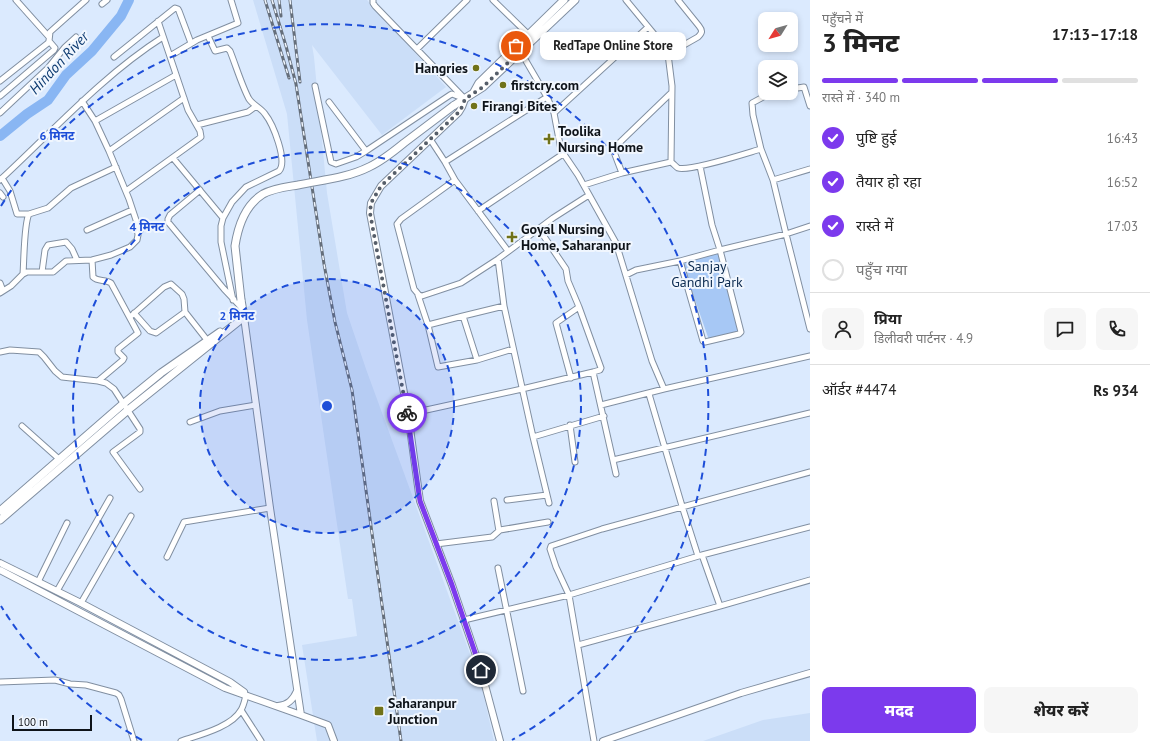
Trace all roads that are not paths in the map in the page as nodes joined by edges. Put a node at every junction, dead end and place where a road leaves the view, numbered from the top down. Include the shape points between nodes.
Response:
1 (16, 0) edge
2 (86, 0) edge
3 (107, 0) edge
4 (231, 0) edge
5 (373, 0) edge
6 (467, 0) edge
7 (493, 0) edge
8 (564, 0) edge
9 (575, 0) edge
10 (626, 0) edge
11 (678, 0) edge
12 (102, 4) dead end
13 (158, 21) junction
14 (648, 27) junction
15 (529, 35) junction
16 (208, 36) junction
17 (76, 37) dead end
18 (163, 37) junction
19 (49, 39) junction
20 (191, 43) junction
21 (416, 48) junction
22 (518, 49) junction
23 (668, 54) junction
24 (170, 56) junction
25 (114, 57) dead end
26 (176, 75) junction
27 (0, 81) edge
28 (315, 86) dead end
29 (798, 88) edge
30 (671, 94) junction
31 (0, 96) edge
32 (547, 96) junction
33 (184, 98) junction
34 (465, 99) junction
35 (758, 100) edge
36 (82, 101) junction
37 (329, 102) dead end
38 (256, 106) junction
39 (810, 106) edge
40 (0, 113) edge
41 (554, 113) junction
42 (95, 121) junction
43 (197, 125) junction
44 (430, 139) junction
45 (761, 149) junction
46 (109, 151) junction
47 (366, 151) junction
48 (563, 154) junction
49 (173, 158) junction
50 (445, 162) junction
51 (672, 162) junction
52 (700, 166) junction
53 (116, 167) junction
54 (810, 169) edge
55 (622, 173) junction
56 (1, 179) edge
57 (455, 180) junction
58 (773, 180) junction
59 (584, 185) junction
60 (200, 190) junction
61 (126, 191) junction
62 (589, 195) junction
63 (132, 210) junction
64 (478, 210) junction
65 (30, 214) junction
66 (223, 218) junction
67 (810, 226) edge
68 (540, 229) junction
69 (87, 230) dead end
70 (786, 234) junction
71 (720, 250) junction
72 (508, 251) junction
73 (498, 259) junction
74 (77, 260) junction
75 (92, 260) junction
76 (680, 261) junction
77 (42, 272) junction
78 (23, 274) junction
79 (626, 275) junction
80 (0, 283) edge
81 (1, 292) edge
82 (418, 295) junction
83 (233, 300) junction
84 (504, 306) junction
85 (579, 307) junction
86 (243, 309) junction
87 (186, 312) junction
88 (134, 313) junction
89 (463, 316) junction
90 (130, 317) junction
91 (244, 317) junction
92 (428, 325) junction
93 (229, 328) junction
94 (810, 329) edge
95 (207, 340) junction
96 (513, 349) junction
97 (0, 352) edge
98 (810, 356) edge
99 (477, 360) junction
100 (593, 372) junction
101 (571, 378) junction
102 (98, 381) junction
103 (522, 390) junction
104 (664, 390) junction
105 (649, 394) junction
106 (256, 405) junction
107 (601, 405) junction
108 (126, 407) junction
109 (810, 413) edge
110 (408, 414) junction
111 (604, 416) junction
112 (190, 422) dead end
113 (570, 425) junction
114 (22, 426) dead end
115 (533, 437) junction
116 (665, 449) junction
117 (59, 459) junction
118 (613, 460) junction
119 (575, 462) dead end
120 (810, 472) edge
121 (616, 474) dead end
122 (140, 489) dead end
123 (547, 495) junction
124 (110, 498) dead end
125 (507, 500) dead end
126 (494, 501) dead end
127 (549, 502) dead end
128 (682, 506) junction
129 (270, 508) junction
130 (0, 511) edge
131 (131, 516) dead end
132 (0, 520) edge
133 (548, 522) dead end
134 (67, 523) dead end
135 (810, 527) edge
136 (499, 531) junction
137 (436, 544) junction
138 (700, 556) junction
139 (167, 557) dead end
140 (0, 563) edge
141 (498, 568) dead end
142 (0, 570) edge
143 (810, 580) edge
144 (38, 582) junction
145 (57, 592) junction
146 (568, 595) junction
147 (81, 603) junction
148 (720, 606) junction
149 (506, 611) junction
150 (464, 620) junction
151 (578, 645) junction
152 (810, 673) edge
153 (0, 682) edge
154 (298, 690) junction
155 (523, 691) dead end
156 (246, 695) junction
157 (278, 706) junction
158 (241, 710) junction
159 (302, 715) junction
160 (134, 741) edge
161 (181, 741) edge
162 (261, 741) edge
163 (334, 741) edge
164 (499, 741) edge
165 (594, 741) edge
166 (603, 741) edge

1 - 19 street
2 - 19 street via 50,32
3 - 12 street
4 - 16 street via 238,23
5 - 21 street via 375,6
6 - 21 street
7 - 15 street
8 - 15 main road
9 - 22 main road
10 - 14 street
11 - 23 street via 702,33
13 - 18 street
13 - 20 street via 175,8 178,9
13 - 25 street
14 - 23 street
14 - 41 street
15 - 22 main road
16 - 20 street
16 - 38 street via 215,51 229,48 250,100
17 - 40 street via 48,68
18 - 24 street
18 - 36 street
19 - 27 street
19 - 31 street via 54,50
20 - 24 street
21 - 34 street
22 - 32 street
22 - 34 main road via 479,83 474,92
23 - 30 street
24 - 26 street
26 - 33 street
26 - 42 street
28 - 47 street via 331,162 336,164
29 - 39 street via 804,87
30 - 51 street
30 - 55 street via 615,147 614,152
32 - 41 street
32 - 50 street
33 - 43 street
33 - 46 street
34 - 44 street via 459,112
34 - 47 street via 450,95
34 - 86 main road, bridge via 370,167 345,176 278,188 255,201 244,214 235,246
35 - 45 street via 752,103
36 - 42 street
36 - 56 street
37 - 47 street
38 - 43 street via 245,113
38 - 66 street via 266,115 272,126 282,168 246,187 232,202
41 - 48 street
42 - 46 street
43 - 49 street via 201,137
44 - 50 street
44 - 110 street via 381,186 370,207
45 - 52 street
45 - 58 street
46 - 53 street
48 - 59 street
48 - 64 street
49 - 60 street
49 - 61 street
50 - 57 street
51 - 52 street via 680,168
51 - 55 street
52 - 71 street
53 - 61 street
53 - 65 street via 76,185 48,208
54 - 58 street
55 - 59 street
56 - 65 street via 10,191 17,214
57 - 64 street
57 - 82 street via 397,224 414,289
58 - 70 street
59 - 62 street
60 - 66 street
60 - 83 street via 170,216 168,222
61 - 63 street
62 - 68 street
62 - 79 street via 616,243
63 - 69 street
63 - 75 street via 138,235 134,243 126,249
64 - 72 street
65 - 78 street via 26,226
66 - 83 street via 221,242
67 - 70 street
68 - 72 street
68 - 85 street via 566,269
70 - 71 street
70 - 94 street
71 - 76 street
71 - 76 street via 741,332 738,334 702,341
72 - 73 street
73 - 82 street via 461,283 422,296
73 - 84 street
74 - 75 street
74 - 77 street via 66,262 53,272
74 - 77 street via 66,242 48,245
75 - 90 street via 93,277 110,283
76 - 79 street via 636,270
77 - 78 street
78 - 81 street
79 - 104 street via 652,361
80 - 81 street
82 - 92 street
83 - 86 street
84 - 89 street
84 - 96 street
85 - 100 street via 601,368
85 - 101 street via 556,324
86 - 91 main road
87 - 88 street via 156,333 150,331
87 - 88 street via 182,294 171,284
87 - 95 street
88 - 90 street
89 - 92 street
89 - 99 street
90 - 102 street via 138,333 118,349 123,360
91 - 93 main road
91 - 106 street
92 - 99 street via 438,367
93 - 95 main road
93 - 108 main road
95 - 108 main road via 161,373
96 - 99 street
96 - 103 street
97 - 102 street via 39,352 62,377
98 - 104 street
100 - 101 street
100 - 107 street
101 - 103 street
102 - 108 street via 110,385
103 - 110 street
103 - 115 street
104 - 105 street
105 - 107 street
105 - 116 street
106 - 112 street via 220,412
106 - 129 street
107 - 111 street
108 - 117 main road
108 - 122 street via 140,431 113,453
108 - 132 main road
109 - 116 street
110 - 137 street via 420,501
111 - 113 street
111 - 118 street
113 - 115 street
113 - 119 street
114 - 117 street
115 - 123 street
116 - 118 street
116 - 128 street
117 - 130 main road
118 - 121 street
120 - 128 street
123 - 125 street
123 - 127 street
124 - 145 street
126 - 136 street
128 - 138 street
128 - 146 street via 551,546 556,567
129 - 139 street via 184,522
129 - 154 street
131 - 147 street
133 - 136 street
134 - 144 street
135 - 138 street
136 - 137 street via 492,537
137 - 150 street
138 - 146 street
138 - 148 street
140 - 144 street
141 - 149 street
142 - 156 street via 225,688
143 - 148 street
144 - 145 street
145 - 147 street
146 - 149 street
146 - 151 street
147 - 156 street via 230,682
148 - 151 street
149 - 150 street
149 - 155 street
150 - 164 street
151 - 165 street
152 - 166 street via 741,693
153 - 160 street via 55,680 116,693 121,699
154 - 157 street via 290,701
154 - 159 street
156 - 157 street
156 - 158 street
157 - 159 street
158 - 161 street via 231,721
158 - 162 street
159 - 163 street via 328,725

